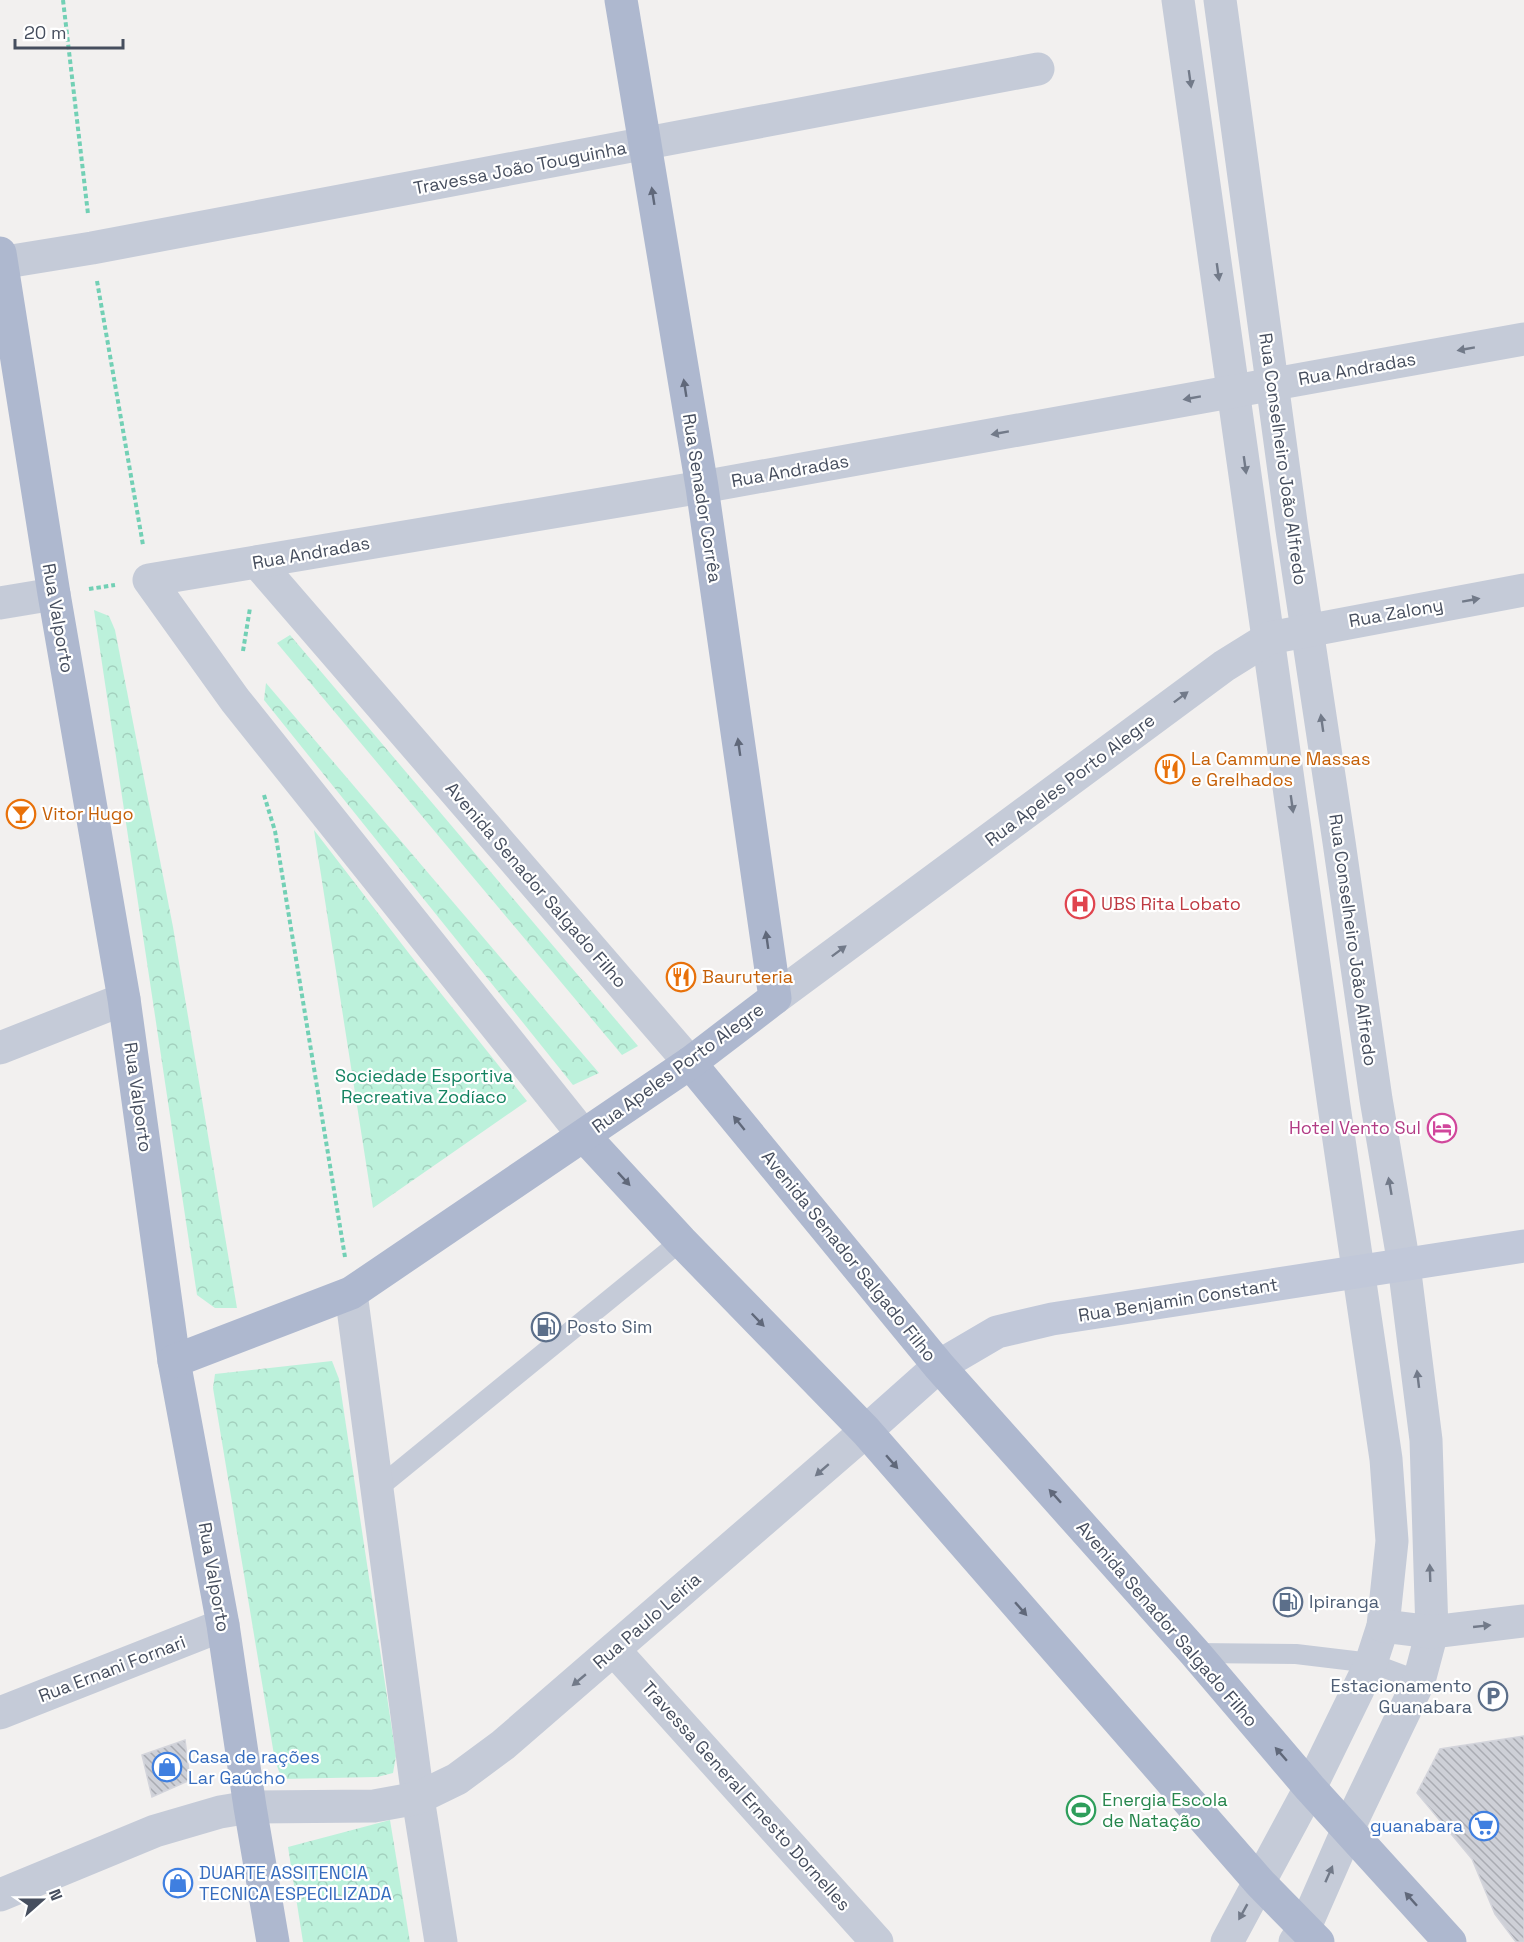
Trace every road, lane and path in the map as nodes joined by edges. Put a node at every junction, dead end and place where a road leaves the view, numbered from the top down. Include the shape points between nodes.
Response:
1 (63, 0) edge
2 (621, 0) edge
3 (1178, 0) edge
4 (1220, 0) edge
5 (1225, 40) junction
6 (1185, 46) junction
7 (1038, 69) dead end
8 (644, 144) junction
9 (1245, 186) junction
10 (1206, 192) junction
11 (92, 248) junction
12 (0, 260) edge
13 (1524, 339) edge
14 (1273, 384) junction
15 (1235, 390) junction
16 (702, 487) junction
17 (1292, 530) junction
18 (1255, 534) junction
19 (257, 562) junction
20 (149, 580) junction
21 (1524, 590) edge
22 (54, 594) junction
23 (0, 603) edge
24 (1308, 629) junction
25 (1269, 638) junction
26 (235, 700) junction
27 (262, 787) dead end
28 (1339, 842) junction
29 (1298, 848) junction
30 (775, 998) junction
31 (124, 999) junction
32 (0, 1048) edge
33 (690, 1063) junction
34 (1376, 1099) junction
35 (1334, 1106) junction
36 (584, 1136) junction
37 (681, 1241) junction
38 (1524, 1246) edge
39 (1404, 1265) junction
40 (1359, 1272) junction
41 (351, 1293) junction
42 (174, 1361) junction
43 (939, 1366) junction
44 (866, 1431) junction
45 (377, 1489) junction
46 (1524, 1621) edge
47 (223, 1625) junction
48 (1383, 1626) junction
49 (1432, 1632) junction
50 (614, 1650) junction
51 (1195, 1653) junction
52 (1371, 1663) junction
53 (1419, 1681) junction
54 (0, 1713) edge
55 (1310, 1788) junction
56 (418, 1798) junction
57 (250, 1807) junction
58 (1348, 1829) junction
59 (1260, 1883) junction
60 (0, 1895) edge
61 (446, 1935) edge
62 (1306, 1937) edge
63 (273, 1942) edge
64 (877, 1942) edge
65 (1227, 1942) edge
66 (1450, 1942) edge

1 - 11 path
2 - 8 main road, Rua Senador Corrêa
3 - 6 street
4 - 5 street, Rua Conselheiro João Alfredo
5 - 6 street
5 - 9 street, Rua Conselheiro João Alfredo
6 -> 10 street
7 - 8 street, Travessa João Touguinha
8 - 11 street, Travessa João Touguinha
16 -> 8 main road, Rua Senador Corrêa
9 - 10 street
9 - 14 street, Rua Conselheiro João Alfredo
10 -> 15 street
11 - 12 street, Travessa João Touguinha
11 - 20 path
12 - 22 main road, Rua Valporto
13 -> 14 street, Rua Andradas
14 - 15 street, Rua Andradas
14 - 17 street, Rua Conselheiro João Alfredo
15 -> 16 street, Rua Andradas
15 -> 18 street
16 - 19 street, Rua Andradas
30 -> 16 main road, Rua Senador Corrêa
17 - 18 street
17 - 24 street, Rua Conselheiro João Alfredo
18 - 25 street
19 - 20 street, Rua Andradas
19 - 26 path
19 - 33 street, Avenida Senador Salgado Filho
20 - 22 path
20 - 26 street
24 -> 21 street, Rua Zalony
22 - 23 street
22 - 31 main road, Rua Valporto
24 - 25 street, Rua Zalony
28 -> 24 street, Rua Conselheiro João Alfredo
25 -> 29 street
30 -> 25 street, Rua Apeles Porto Alegre via 1224,666
26 - 36 street
27 - 41 path via 275,831
28 - 29 street
28 - 34 street, Rua Conselheiro João Alfredo
29 - 35 street
30 - 33 main road, Rua Apeles Porto Alegre
31 - 32 street
31 - 42 main road, Rua Valporto
33 - 36 main road, Rua Apeles Porto Alegre
43 -> 33 main road, Avenida Senador Salgado Filho
34 - 35 street
39 -> 34 street, Rua Conselheiro João Alfredo
35 - 40 street
36 -> 37 main road
36 - 41 main road, Rua Apeles Porto Alegre
37 -> 44 main road
37 - 45 lane
38 - 39 street, Rua Benjamin Constant
39 - 40 street, Rua Benjamin Constant
49 -> 39 street, Rua Conselheiro João Alfredo via 1426,1440
40 - 43 street, Rua Benjamin Constant via 1052,1319 997,1332
40 - 48 street via 1386,1459 1392,1541
41 - 42 main road, Rua Apeles Porto Alegre
41 - 45 street
42 - 47 main road, Rua Valporto
43 - 44 street, Rua Benjamin Constant
51 -> 43 main road, Avenida Senador Salgado Filho
44 -> 50 street, Rua Paulo Leiria
44 -> 59 main road
45 - 56 street
49 -> 46 street
47 - 54 street, Rua Ernani Fornari
47 - 57 main road, Rua Valporto
48 - 49 street
48 - 52 street
49 - 53 street, Rua Conselheiro João Alfredo
50 -> 56 street, Rua Paulo Leiria via 503,1745 457,1779
50 - 64 street, Travessa General Ernesto Dornelles
51 - 52 lane via 1296,1654
55 -> 51 main road, Avenida Senador Salgado Filho
52 - 53 lane
52 - 55 street
53 - 58 street, Rua Conselheiro João Alfredo
55 - 58 main road, Avenida Senador Salgado Filho
55 - 59 street
56 - 57 street via 374,1806
56 - 61 street
57 - 60 street via 155,1831
57 - 63 main road, Rua Valporto
62 -> 58 street, Rua Conselheiro João Alfredo
66 -> 58 main road, Avenida Senador Salgado Filho
59 - 62 main road
59 -> 65 street

